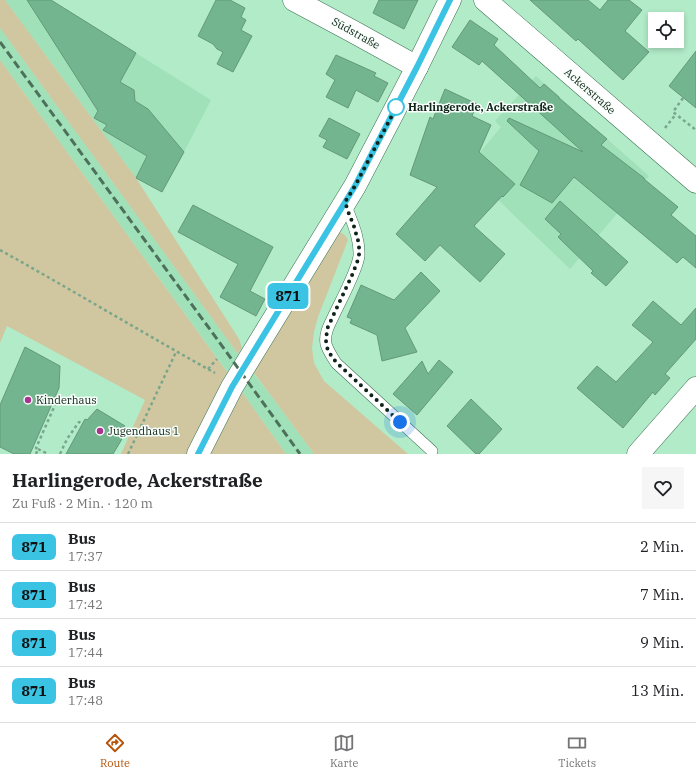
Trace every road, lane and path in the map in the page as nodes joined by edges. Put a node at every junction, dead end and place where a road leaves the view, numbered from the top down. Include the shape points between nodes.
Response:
1 (294, 0) edge
2 (450, 0) edge
3 (485, 0) edge
4 (417, 67) junction
5 (684, 98) dead end
6 (696, 130) edge
7 (696, 182) edge
8 (345, 202) junction
9 (0, 250) edge
10 (176, 352) junction
11 (217, 359) dead end
12 (208, 369) junction
13 (217, 374) dead end
14 (696, 388) edge
15 (56, 395) dead end
16 (82, 424) dead end
17 (38, 449) junction
18 (432, 451) dead end
19 (36, 454) edge
20 (48, 454) edge
21 (60, 454) edge
22 (128, 454) edge
23 (198, 454) edge
24 (638, 454) edge

1 - 4 street, Südstraße
2 - 4 street
3 - 7 street, Ackerstraße
4 - 8 street
5 - 6 path via 673,112
8 - 18 lane via 359,244 359,257 327,329 328,351 336,362
8 - 23 street via 232,387
9 - 10 path
10 - 12 path
10 - 22 path
11 - 12 path
12 - 13 path
14 - 24 street
15 - 17 path via 59,396 36,448
16 - 21 path via 79,422
17 - 19 path
17 - 20 path

